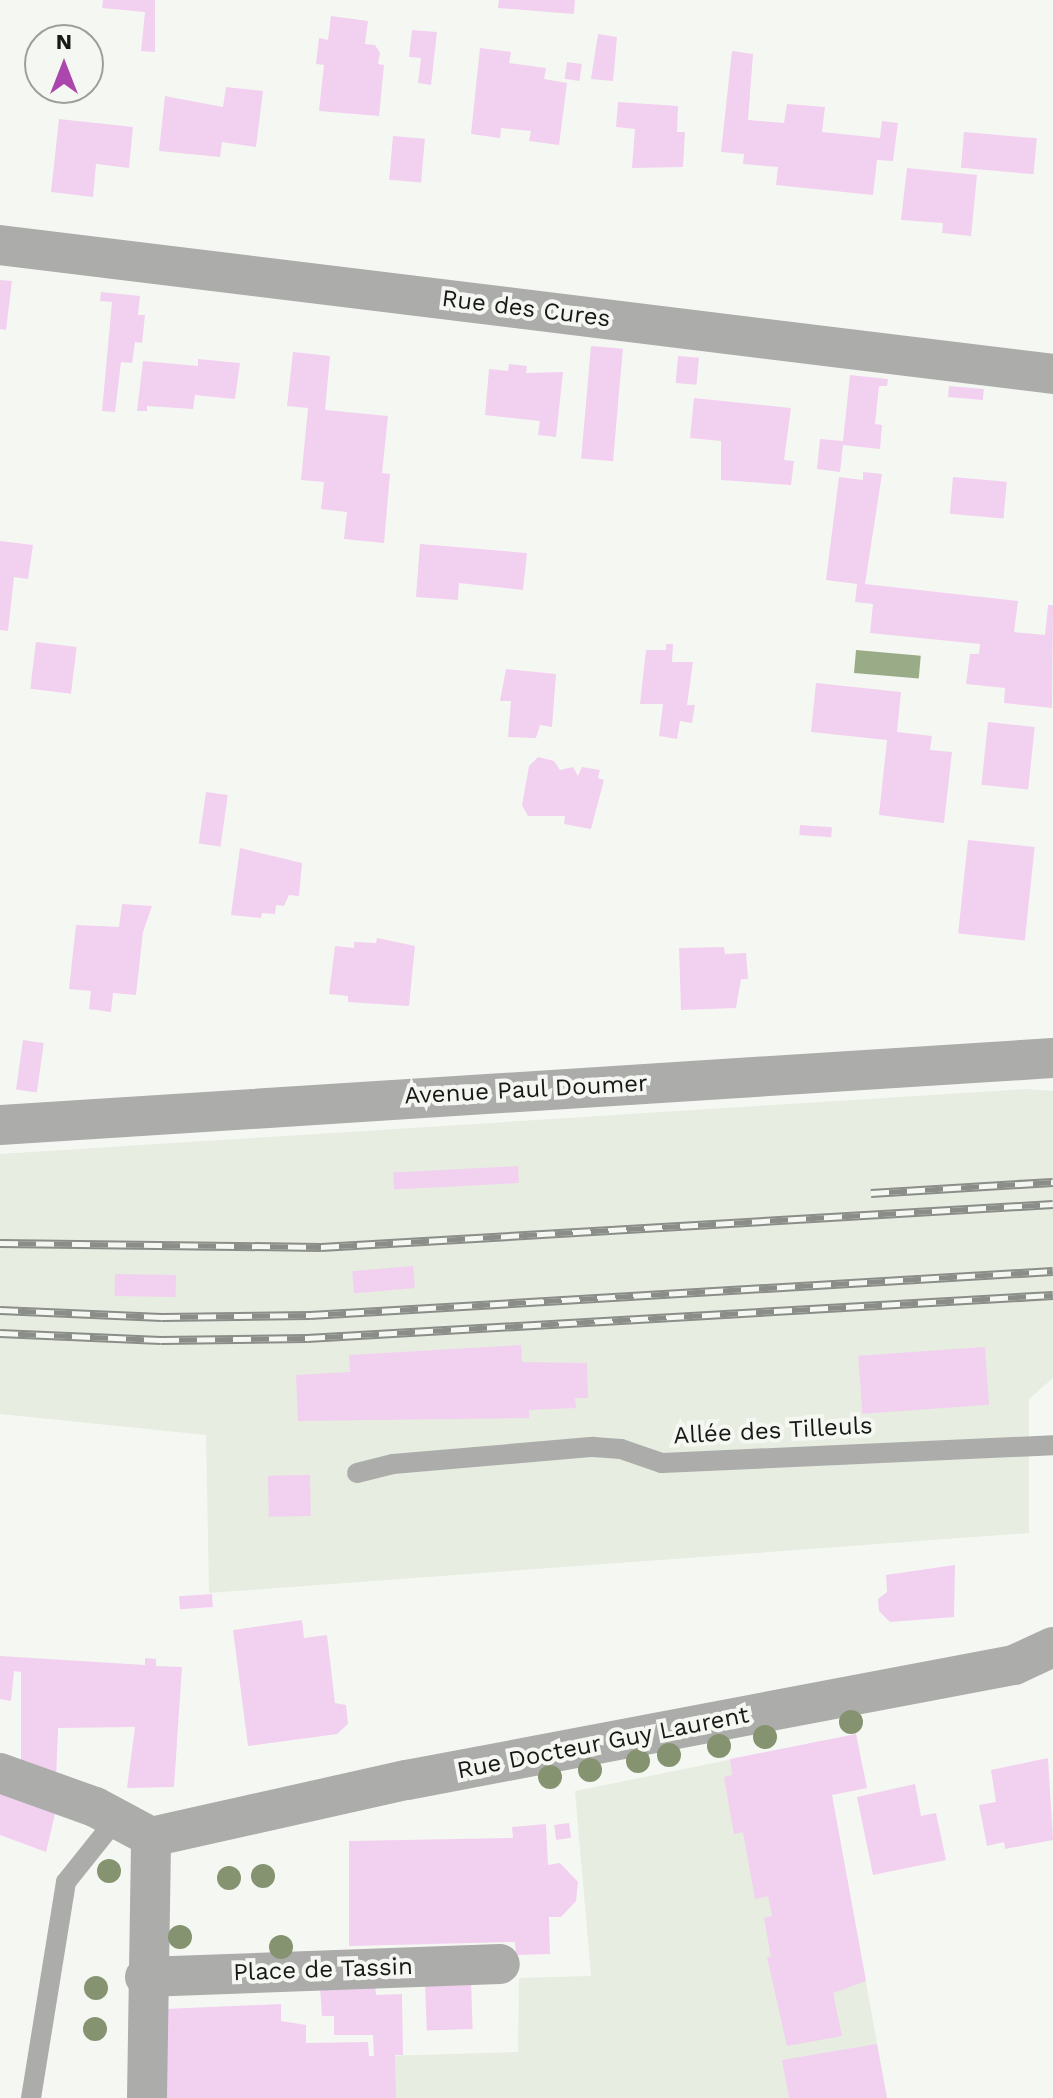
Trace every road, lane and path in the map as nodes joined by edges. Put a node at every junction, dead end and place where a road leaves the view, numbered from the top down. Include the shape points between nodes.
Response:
1 (0, 245) edge
2 (1053, 374) edge
3 (1053, 1058) edge
4 (0, 1125) edge
5 (1053, 1445) edge
6 (357, 1473) dead end
7 (1053, 1647) edge
8 (0, 1773) edge
9 (134, 1828) junction
10 (500, 1964) dead end
11 (145, 1977) junction
12 (31, 2098) edge
13 (147, 2098) edge

1 - 2 street, Rue des Cures
3 - 4 street, Avenue Paul Doumer
5 - 6 lane, Allée des Tilleuls via 662,1463 621,1449 593,1447 393,1464
7 - 9 street, Rue Docteur Guy Laurent via 1014,1665
8 - 9 street
9 - 11 street
9 - 12 lane via 66,1882
10 - 11 street, Place de Tassin
11 - 13 street

